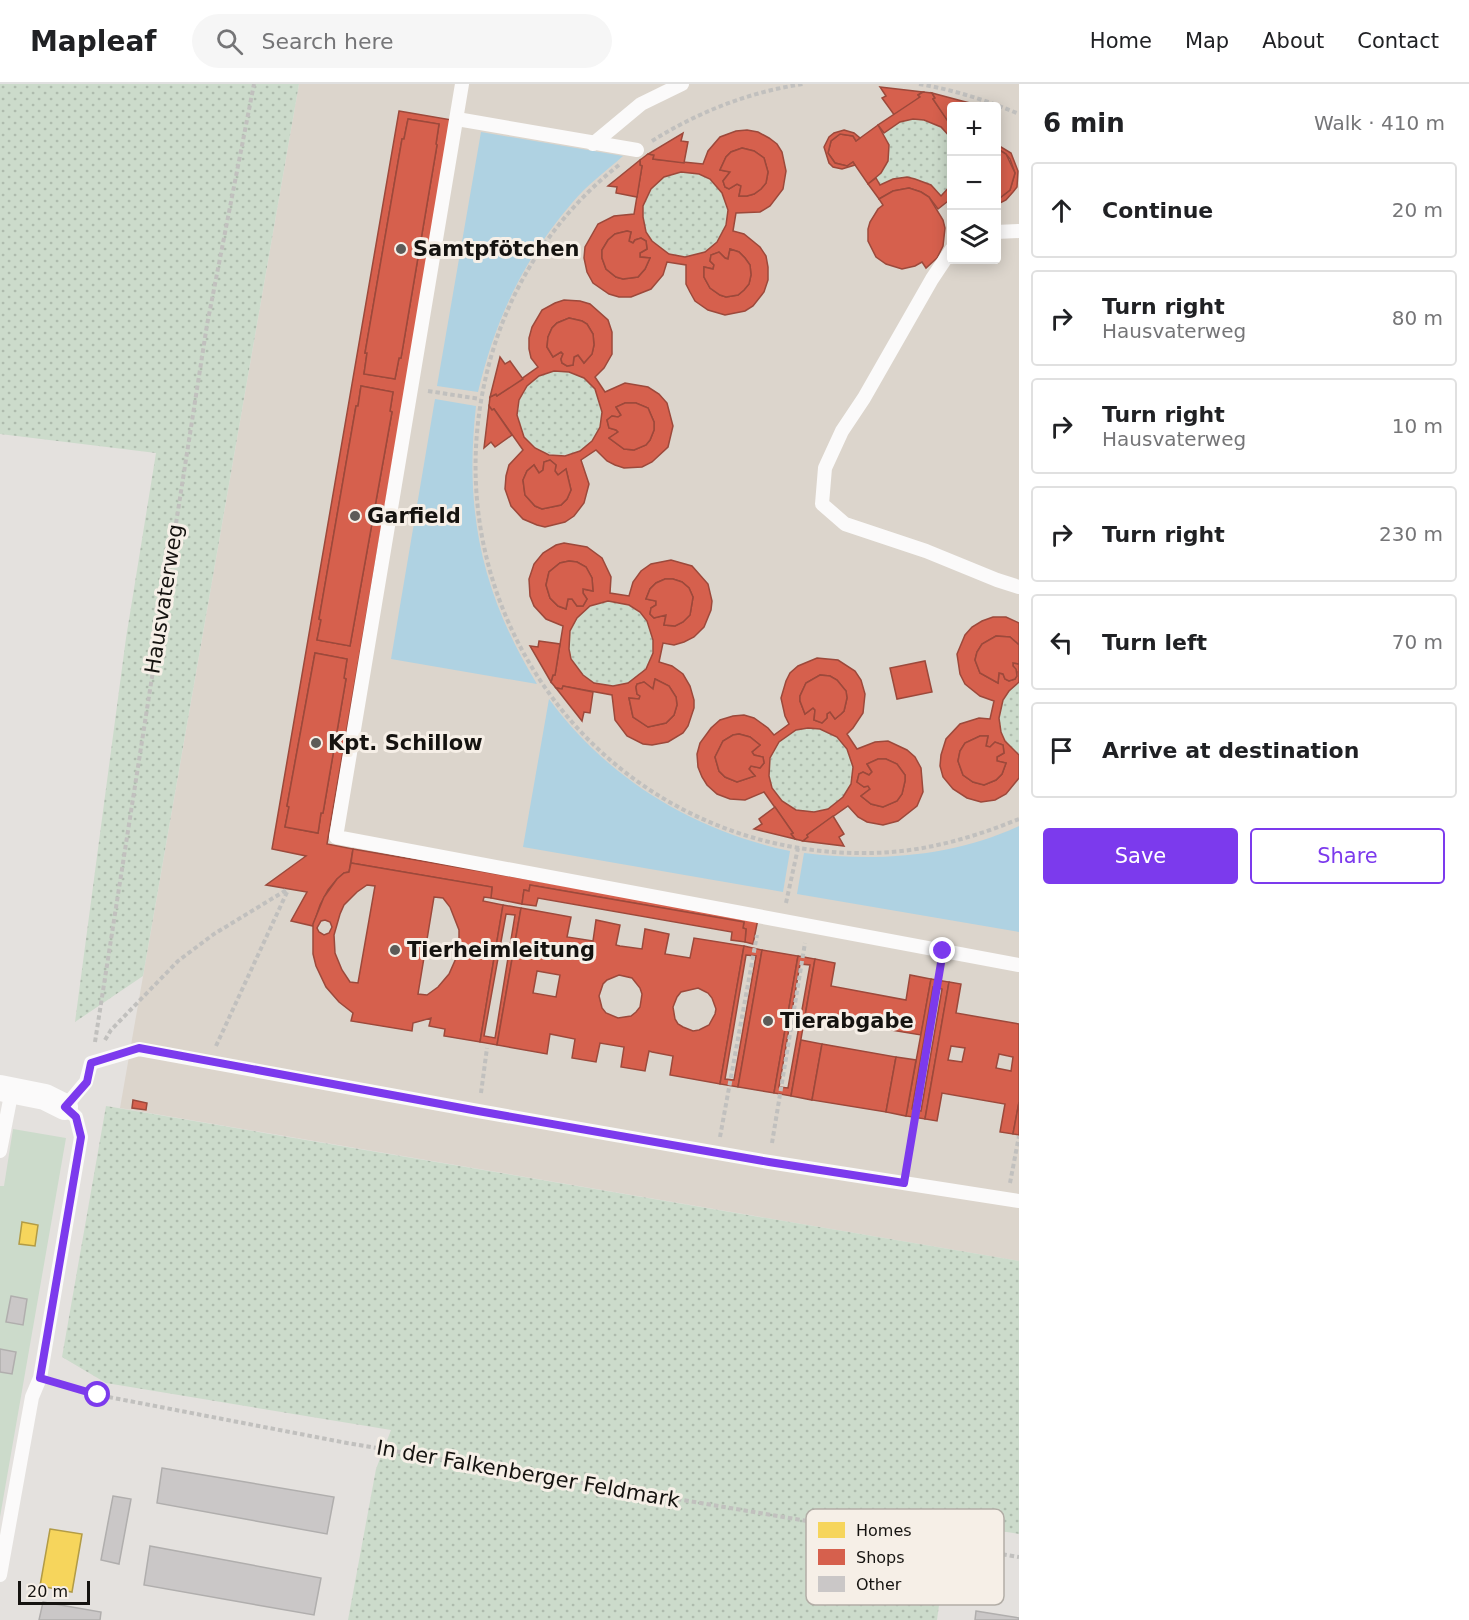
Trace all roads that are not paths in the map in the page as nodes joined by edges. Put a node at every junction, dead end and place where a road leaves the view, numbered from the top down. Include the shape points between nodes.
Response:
1 (462, 84) edge
2 (682, 84) edge
3 (457, 118) junction
4 (593, 144) junction
5 (637, 150) road end
6 (1018, 231) edge
7 (1001, 232) edge
8 (947, 255) edge
9 (1019, 587) edge
10 (1019, 965) edge
11 (6, 1089) edge
12 (65, 1107) junction
13 (0, 1151) edge
14 (1013, 1200) edge
15 (0, 1575) edge

1 - 3 lane
2 - 4 lane via 641,104
3 - 4 lane
3 - 10 lane via 336,837
4 - 5 lane
6 - 7 lane
8 - 9 lane via 842,430 825,468 822,504 845,524
11 - 12 street via 45,1097
11 - 13 lane
12 - 14 lane via 87,1082 91,1063 139,1048 769,1162
12 - 15 lane via 76,1117 81,1137 40,1378 32,1397

